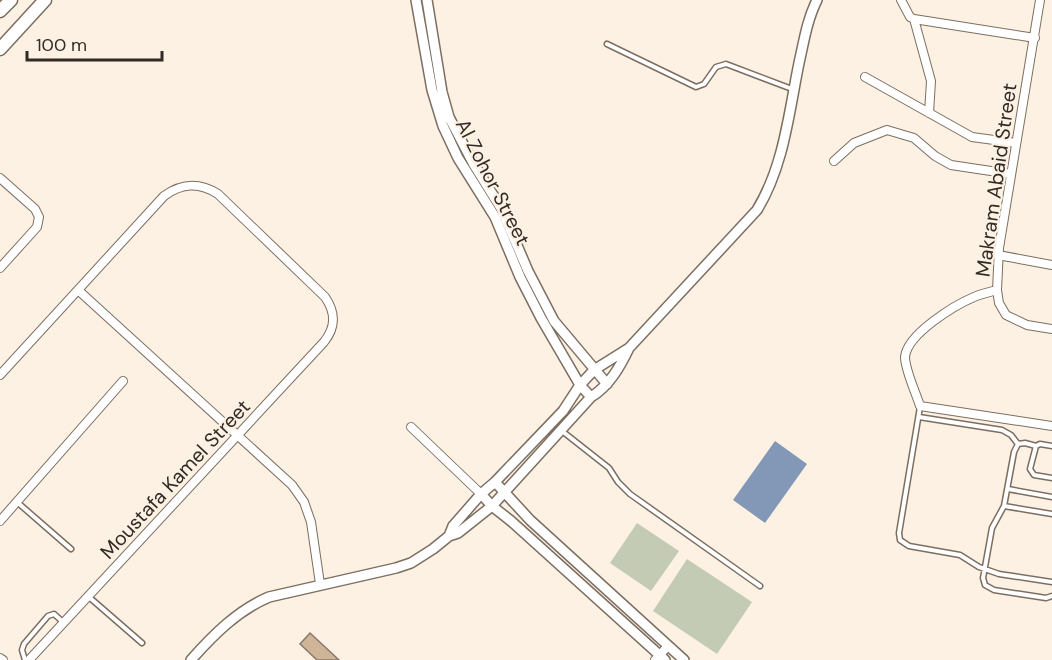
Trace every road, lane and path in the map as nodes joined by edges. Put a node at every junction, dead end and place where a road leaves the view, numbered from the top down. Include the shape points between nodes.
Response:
1 (10, 0) edge
2 (45, 0) edge
3 (416, 0) edge
4 (427, 0) edge
5 (817, 0) edge
6 (901, 0) edge
7 (1040, 0) edge
8 (0, 11) edge
9 (914, 19) junction
10 (1035, 38) junction
11 (608, 44) dead end
12 (0, 49) edge
13 (865, 77) dead end
14 (794, 90) junction
15 (929, 113) junction
16 (1016, 143) junction
17 (834, 161) dead end
18 (1011, 174) junction
19 (0, 178) edge
20 (999, 255) junction
21 (1052, 265) edge
22 (0, 268) edge
23 (78, 290) junction
24 (997, 290) junction
25 (1052, 329) edge
26 (629, 348) junction
27 (594, 370) junction
28 (0, 375) edge
29 (123, 381) dead end
30 (606, 384) junction
31 (580, 385) junction
32 (591, 397) junction
33 (920, 406) junction
34 (919, 417) junction
35 (1052, 426) edge
36 (411, 427) dead end
37 (562, 431) junction
38 (238, 436) junction
39 (1018, 444) junction
40 (1036, 446) junction
41 (1052, 446) edge
42 (1052, 478) edge
43 (495, 482) junction
44 (1008, 489) junction
45 (505, 492) junction
46 (481, 494) junction
47 (1052, 497) edge
48 (17, 502) junction
49 (492, 506) junction
50 (1004, 506) junction
51 (1052, 514) edge
52 (0, 521) edge
53 (448, 536) junction
54 (71, 549) dead end
55 (984, 569) junction
56 (1052, 582) edge
57 (320, 584) junction
58 (760, 586) dead end
59 (88, 596) junction
60 (1052, 596) edge
61 (64, 622) junction
62 (142, 643) dead end
63 (668, 646) junction
64 (660, 658) edge
65 (27, 660) edge
66 (191, 660) edge
67 (684, 660) edge

1 - 8 highway
2 - 12 highway
3 - 31 street, Al Zohor Street via 432,90 443,126 495,217 532,302
4 - 27 street, Al Zohor Street via 449,117 501,208 554,321
5 - 14 street via 808,20
6 - 9 street
7 - 10 street, Makram Abaid Street
9 - 10 street
9 - 15 street via 931,81
10 - 16 street, Makram Abaid Street
11 - 14 lane via 696,87 705,84 716,67 726,64
13 - 15 street
14 - 26 street via 775,172 757,210
15 - 16 street via 972,137
16 - 18 street, Makram Abaid Street
17 - 18 street via 854,143 887,130 914,138 951,165
18 - 20 street, Makram Abaid Street
19 - 22 street via 35,209 39,218 37,227
20 - 21 street
20 - 24 street, Makram Abaid Street
23 - 28 street
23 - 38 street
23 - 38 street, Moustafa Kamel Street via 174,189 197,185 219,194 325,297 334,315 324,342
24 - 25 street, Makram Abaid Street via 1006,315 1027,325
24 - 33 street via 975,297 912,340 905,356
26 - 27 street
26 - 30 street
27 - 30 street, Al Zohor Street
27 - 31 street
29 - 48 street
30 - 32 street
31 - 32 street, Al Zohor Street
31 - 43 street via 563,411
32 - 37 street
33 - 34 lane
33 - 35 street
34 - 39 lane via 1002,430
34 - 55 lane via 900,540 909,546 960,555
36 - 46 street
37 - 45 street
37 - 58 lane via 609,468 630,494
38 - 57 street via 292,485 304,502
38 - 59 street, Moustafa Kamel Street
39 - 40 lane
39 - 44 lane
40 - 41 lane
40 - 42 lane via 1030,471
43 - 45 street
43 - 46 street
44 - 47 lane
44 - 50 lane
45 - 49 street
45 - 63 street
46 - 49 street
46 - 53 street
48 - 52 street
48 - 54 lane
49 - 53 street via 458,533
49 - 64 street
50 - 51 lane
50 - 55 lane via 992,528
53 - 57 street via 403,565
55 - 56 lane
55 - 60 lane via 983,578 989,588
57 - 66 street via 255,603 235,616
59 - 61 street, Moustafa Kamel Street
59 - 62 lane
61 - 65 street, Moustafa Kamel Street
61 - 65 lane via 54,614 48,615 24,644 22,650
63 - 64 street
63 - 67 street

